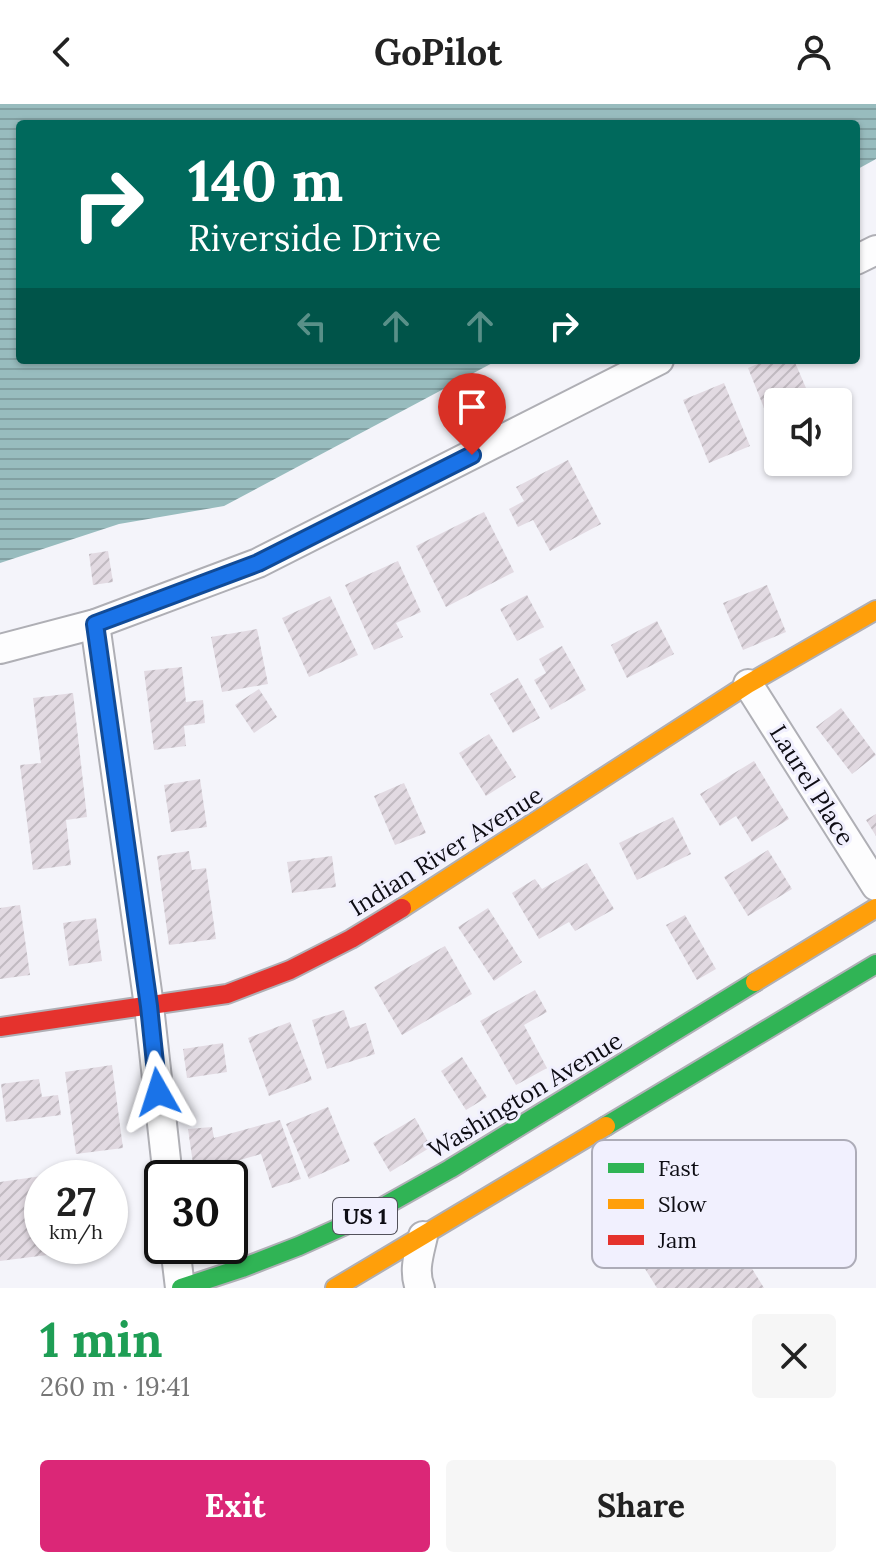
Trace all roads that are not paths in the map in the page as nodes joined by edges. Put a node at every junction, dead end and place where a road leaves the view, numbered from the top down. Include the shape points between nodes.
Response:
1 (651, 364) edge
2 (876, 610) edge
3 (95, 624) junction
4 (0, 649) edge
5 (748, 684) junction
6 (876, 886) edge
7 (876, 908) edge
8 (876, 964) edge
9 (149, 1006) junction
10 (0, 1027) edge
11 (536, 1116) junction
12 (559, 1154) junction
13 (166, 1160) edge
14 (370, 1214) junction
15 (423, 1236) junction
16 (322, 1255) dead end
17 (177, 1264) edge
18 (180, 1288) edge
19 (335, 1288) edge
20 (420, 1288) edge

1 - 3 street via 258,563
2 - 5 main road, Indian River Avenue
3 - 4 street
3 - 9 street
5 - 6 street, Laurel Place
5 - 9 main road, Indian River Avenue via 351,939 227,994
7 - 11 main road, Washington Avenue / US 1
8 - 12 main road, US 1
9 - 10 main road, Indian River Avenue
9 - 13 street
11 - 12 street
11 - 14 main road, Washington Avenue / US 1
12 - 15 main road, US 1
14 - 16 main road
14 - 18 main road, Washington Avenue / US 1 via 299,1246
15 - 19 main road, US 1
15 - 20 street via 417,1266
17 - 18 street

